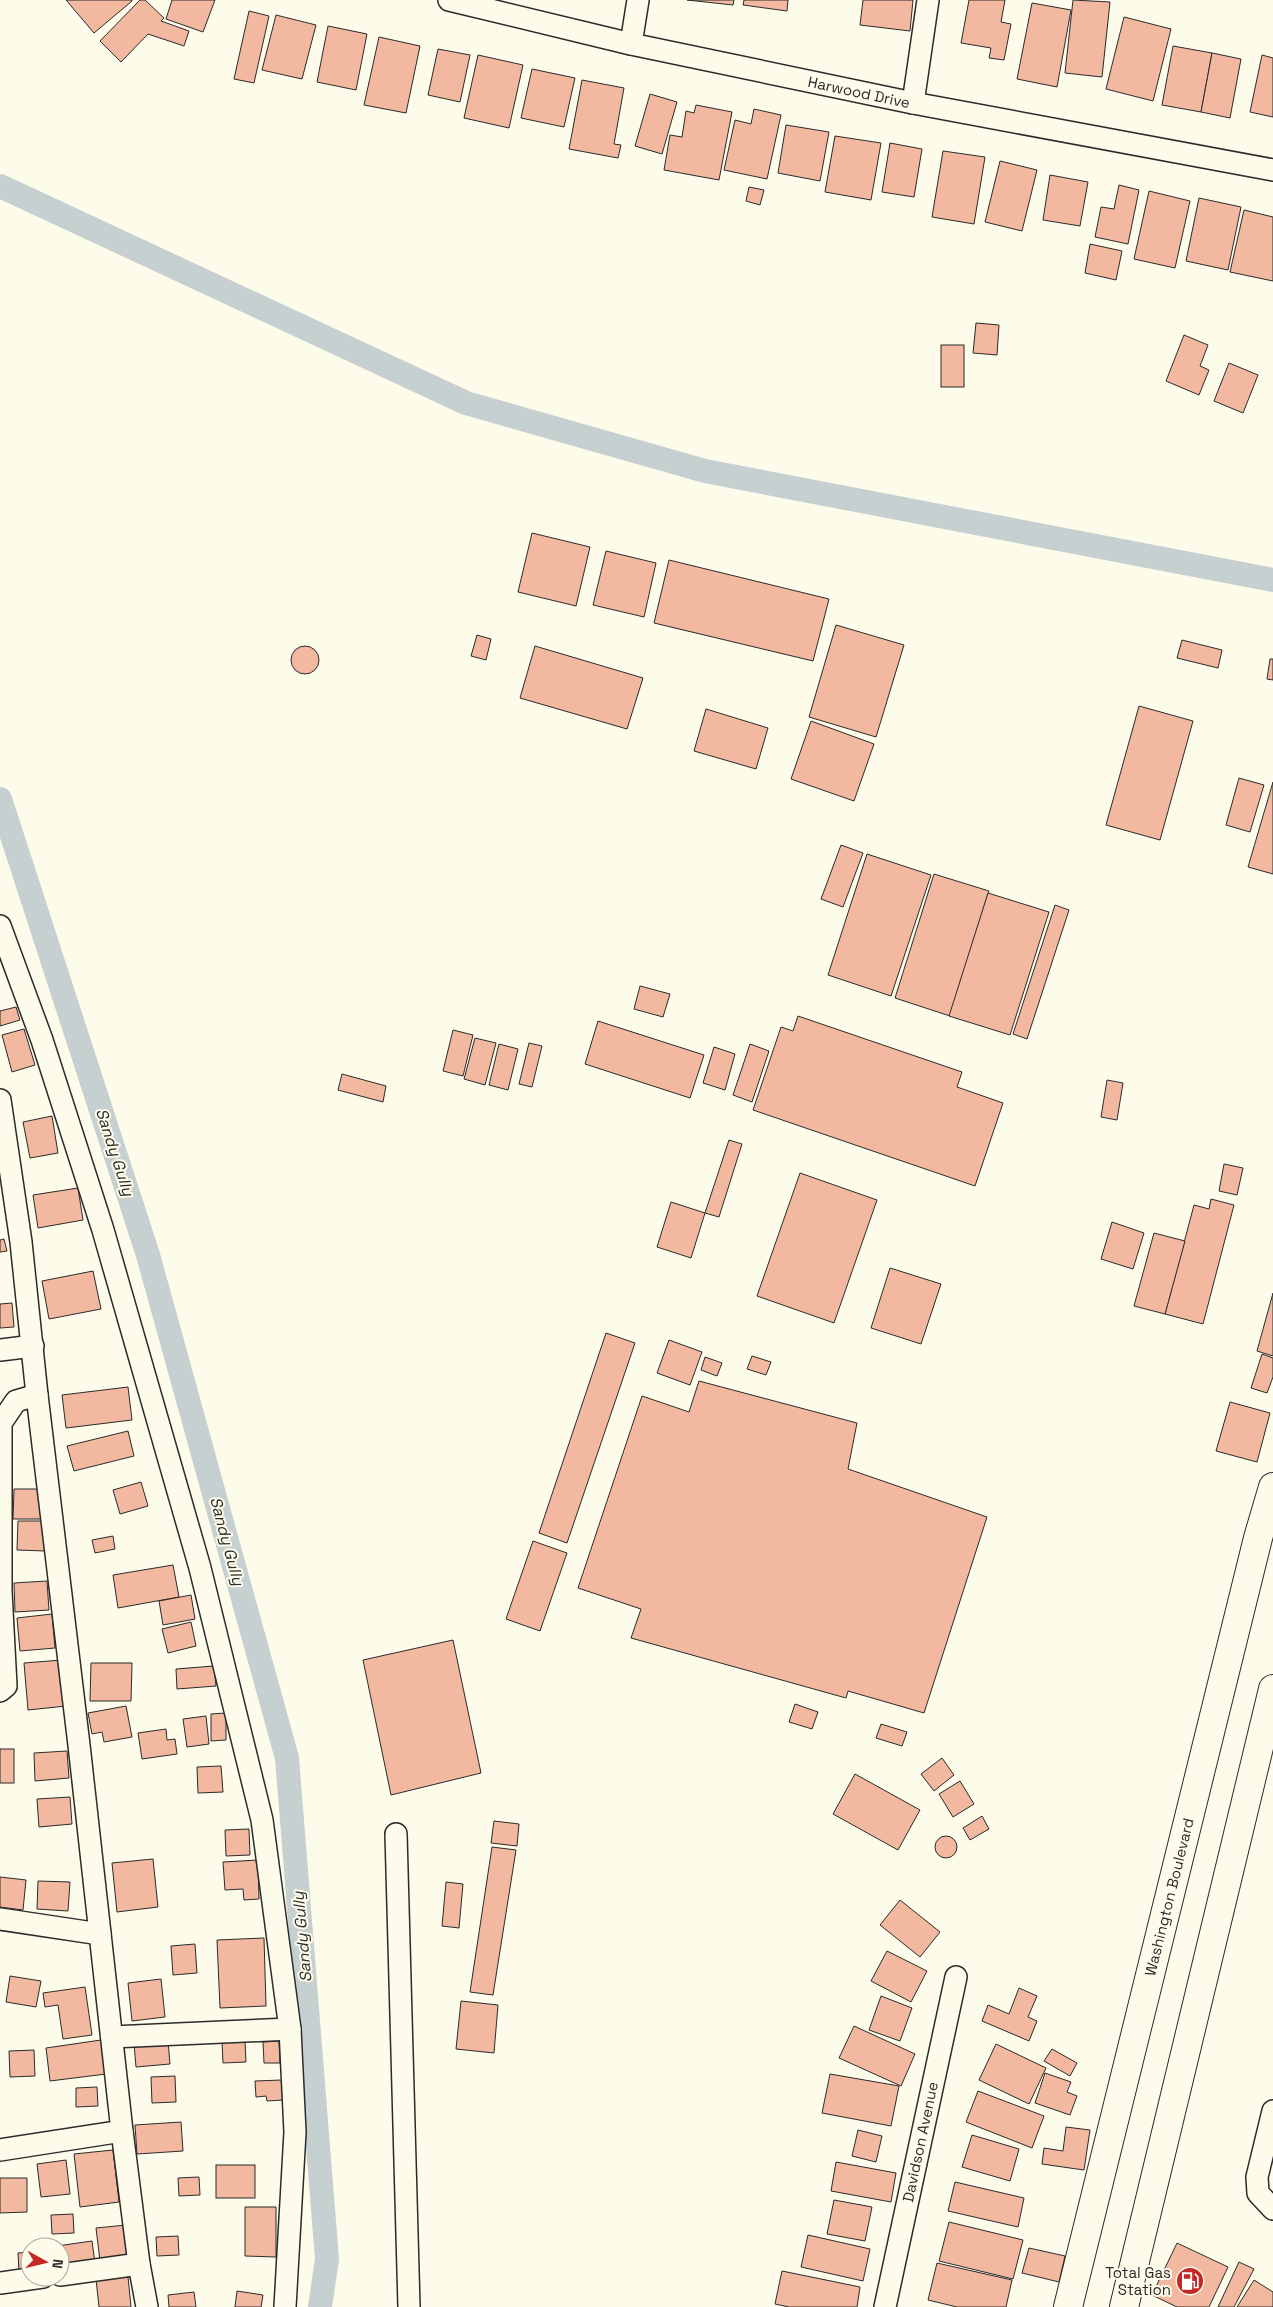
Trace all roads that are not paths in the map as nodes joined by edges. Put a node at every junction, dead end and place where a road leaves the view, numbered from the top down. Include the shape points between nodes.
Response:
1 (449, 0) edge
2 (638, 0) edge
3 (928, 0) edge
4 (631, 44) junction
5 (913, 103) junction
6 (1273, 170) edge
7 (0, 926) edge
8 (0, 1100) edge
9 (33, 1346) junction
10 (0, 1350) edge
11 (37, 1395) junction
12 (1273, 1488) edge
13 (1265, 1544) edge
14 (0, 1690) edge
15 (1272, 1695) edge
16 (396, 1834) dead end
17 (0, 1919) edge
18 (100, 1934) junction
19 (956, 1976) dead end
20 (290, 2029) junction
21 (112, 2037) junction
22 (1273, 2111) edge
23 (122, 2131) junction
24 (0, 2150) edge
25 (1273, 2209) edge
26 (139, 2264) junction
27 (70, 2274) edge
28 (20, 2280) edge
29 (0, 2283) edge
30 (147, 2307) edge
31 (285, 2307) edge
32 (409, 2307) edge
33 (885, 2307) edge
34 (1068, 2307) edge
35 (1124, 2307) edge

1 - 4 street, Harwood Drive
2 - 4 street
3 - 5 street
4 - 5 street, Harwood Drive
5 - 6 street, Harwood Drive
7 - 20 street via 42,1040 103,1230 200,1568 262,1820
8 - 9 street
9 - 10 street
9 - 11 street
11 - 14 street via 16,1401 1,1423 1,1591 6,1686
11 - 18 street
12 - 13 highway, Washington Boulevard
13 - 34 highway, Washington Boulevard
15 - 35 highway
16 - 32 street
17 - 18 street
18 - 21 street
19 - 33 street, Davidson Avenue
20 - 21 street
20 - 31 street via 295,2132
21 - 23 street
22 - 25 street via 1257,2177 1258,2193
23 - 24 street
23 - 26 street
26 - 27 street
26 - 30 street
28 - 29 street

